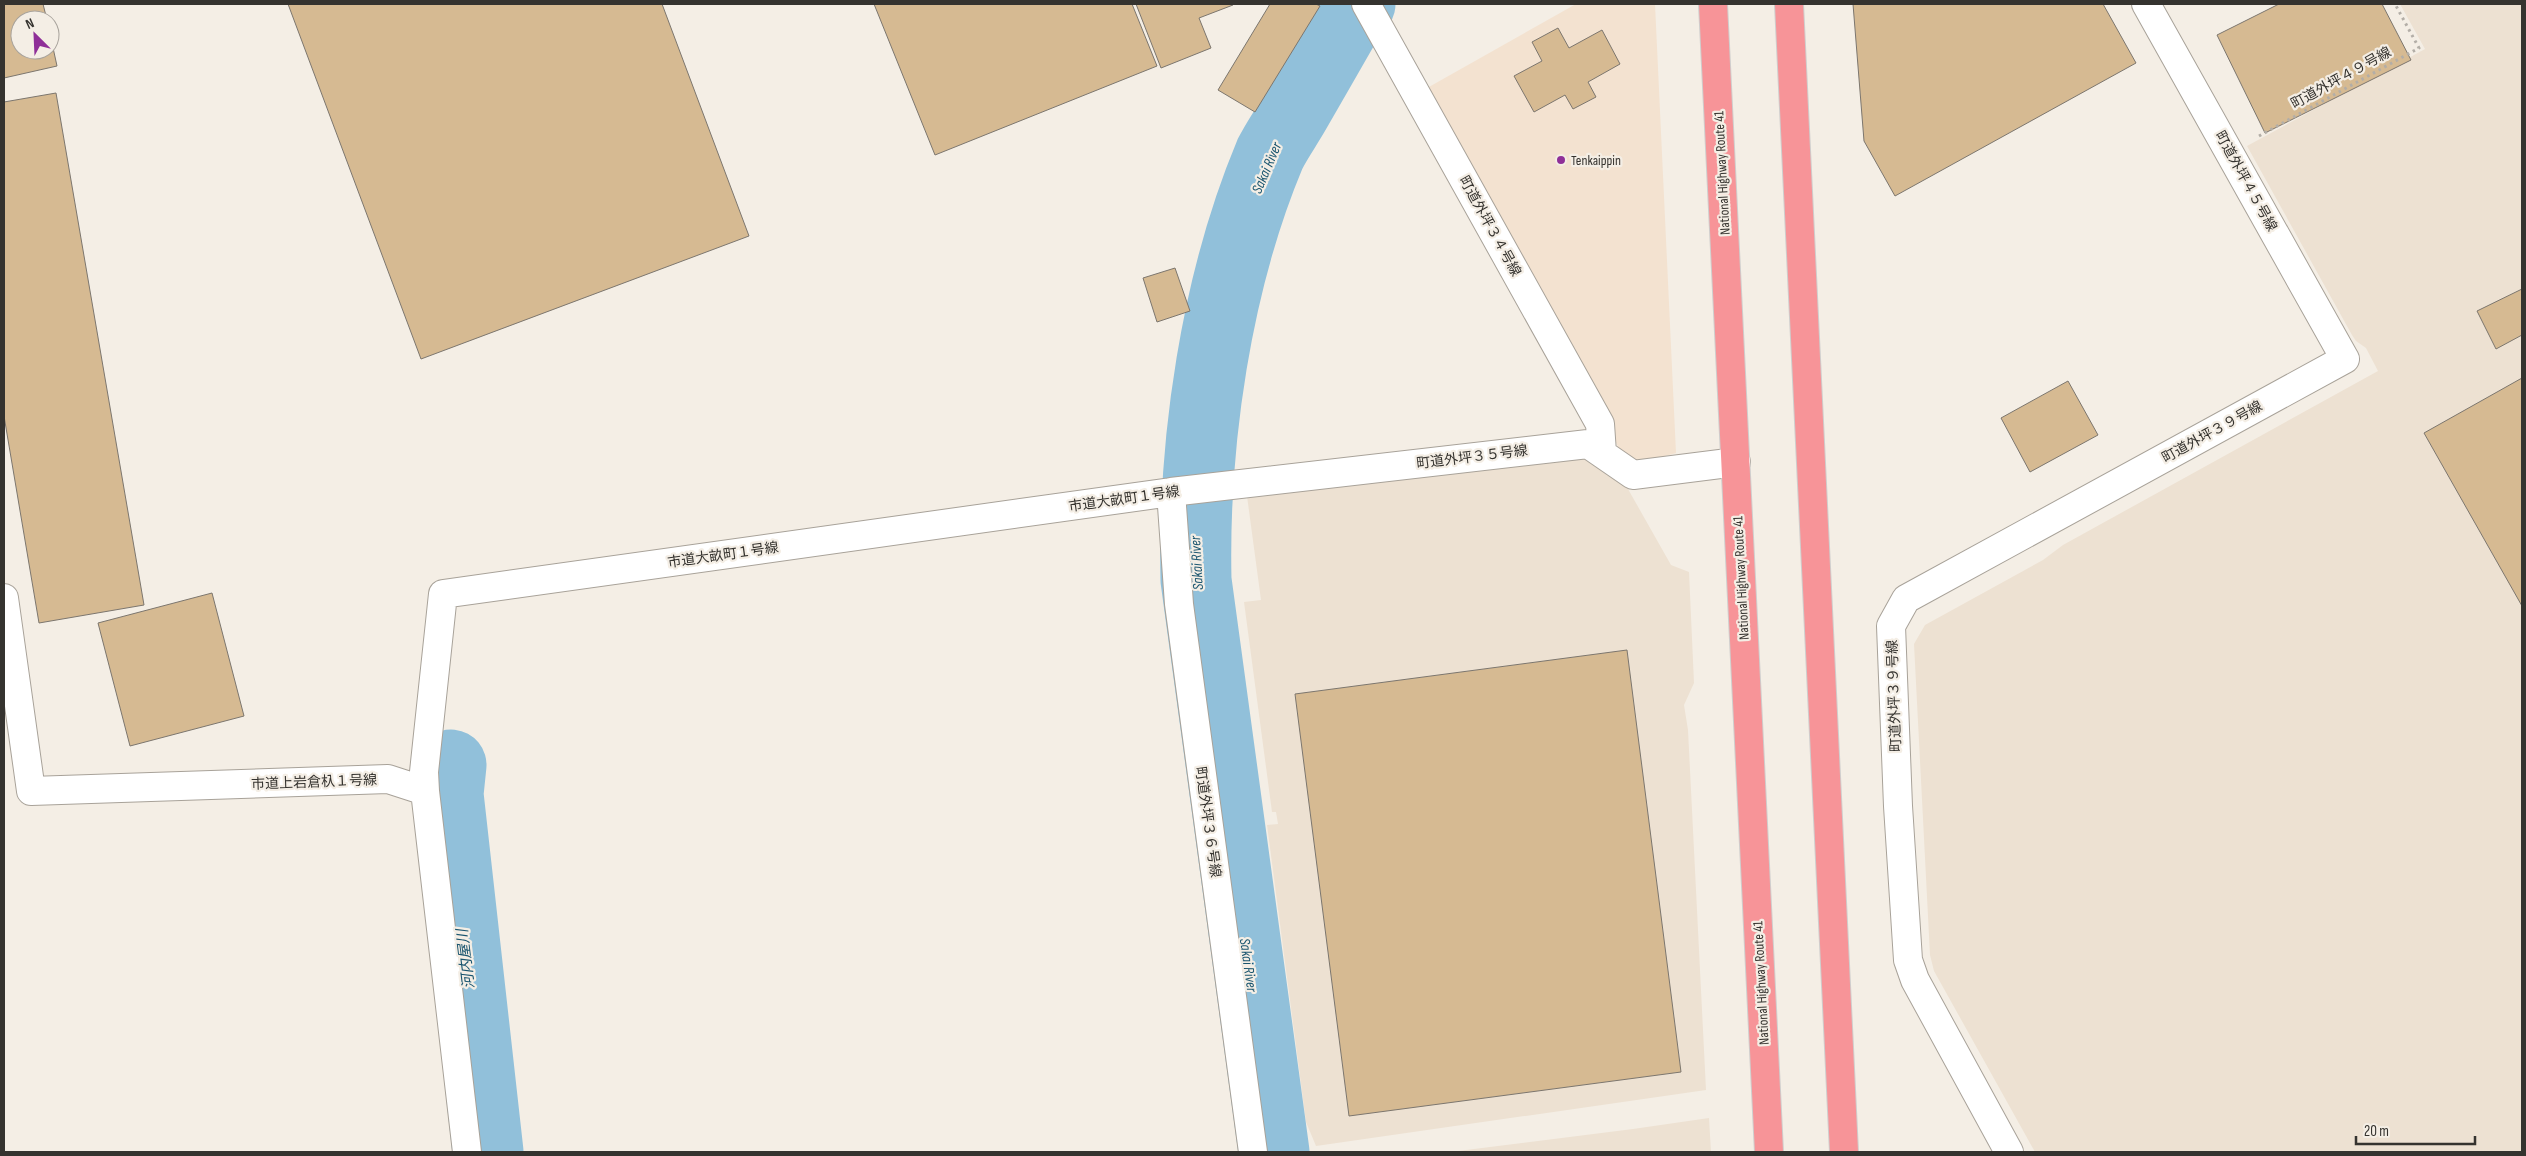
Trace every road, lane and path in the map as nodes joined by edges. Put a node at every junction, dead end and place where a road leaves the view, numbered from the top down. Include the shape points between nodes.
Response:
1 (1713, 4) edge
2 (1789, 4) edge
3 (2146, 4) edge
4 (2395, 4) edge
5 (1371, 12) edge
6 (2230, 152) junction
7 (2345, 359) joint
8 (1602, 453) junction
9 (1736, 462) junction
10 (1191, 490) junction
11 (4, 598) edge
12 (425, 771) junction
13 (467, 1152) edge
14 (1253, 1152) edge
15 (1769, 1152) edge
16 (1844, 1152) edge
17 (2009, 1152) edge

1 - 9 highway, National Highway Route 41
2 - 16 highway
3 - 6 street, 町道外坪４５号線
4 - 6 path, 町道外坪４９号線 via 2419,48
5 - 8 street, 町道外坪３４号線 via 1600,424
6 - 7 street, 町道外坪４５号線
7 - 17 street, 町道外坪３９号線 via 1906,599 1891,626 1908,960 1915,980
8 - 9 street, 町道外坪３５号線 via 1633,475
8 - 10 street, 町道外坪３５号線 via 1588,444
9 - 15 highway, National Highway Route 41
10 - 12 street, 市道大畝町１号線 via 443,594
10 - 14 street, 町道外坪３６号線 via 1179,604
11 - 12 street, 市道上岩倉杁１号線 via 31,791 388,779
12 - 13 street

